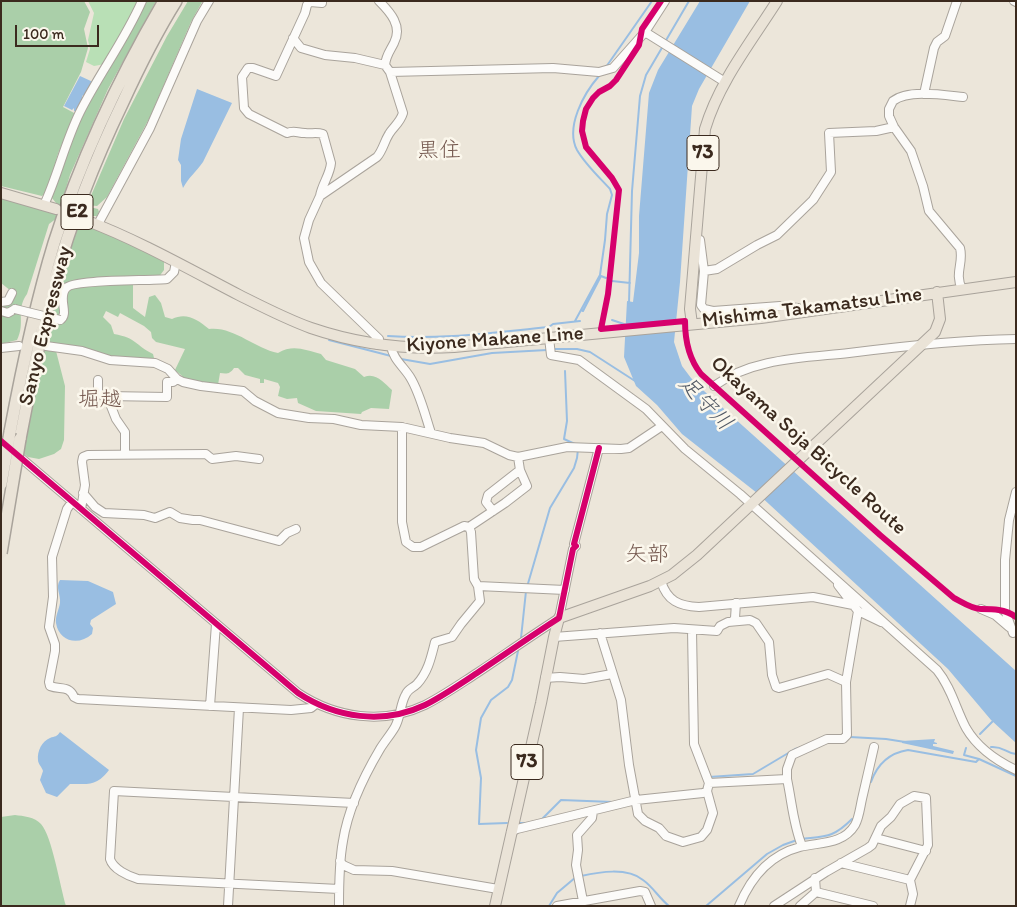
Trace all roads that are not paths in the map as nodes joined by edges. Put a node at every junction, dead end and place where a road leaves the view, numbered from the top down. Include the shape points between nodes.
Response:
1 (142, 1) edge
2 (164, 1) edge
3 (176, 1) edge
4 (209, 1) edge
5 (322, 1) edge
6 (379, 1) edge
7 (665, 1) edge
8 (777, 1) edge
9 (957, 1) edge
10 (647, 34) junction
11 (293, 38) junction
12 (385, 65) junction
13 (390, 72) junction
14 (722, 81) junction
15 (924, 94) junction
16 (963, 97) dead end
17 (894, 127) junction
18 (1, 193) edge
19 (320, 196) junction
20 (44, 205) junction
21 (56, 209) dead end
22 (85, 220) dead end
23 (98, 224) junction
24 (696, 240) junction
25 (176, 262) junction
26 (704, 271) junction
27 (1015, 284) edge
28 (962, 289) junction
29 (937, 292) junction
30 (12, 293) dead end
31 (1, 302) edge
32 (1, 311) edge
33 (801, 312) junction
34 (687, 324) junction
35 (1016, 339) edge
36 (923, 344) junction
37 (378, 345) junction
38 (19, 346) dead end
39 (46, 346) dead end
40 (550, 346) junction
41 (1, 348) edge
42 (393, 353) junction
43 (177, 379) junction
44 (98, 380) dead end
45 (714, 386) dead end
46 (108, 396) junction
47 (402, 426) junction
48 (662, 426) junction
49 (431, 433) junction
50 (1, 441) edge
51 (599, 448) junction
52 (126, 454) junction
53 (518, 457) junction
54 (259, 459) dead end
55 (520, 470) junction
56 (1, 484) edge
57 (1016, 492) edge
58 (83, 493) junction
59 (72, 502) junction
60 (753, 504) junction
61 (81, 509) junction
62 (493, 512) junction
63 (469, 527) junction
64 (296, 529) dead end
65 (1, 553) edge
66 (834, 579) junction
67 (661, 581) junction
68 (478, 586) junction
69 (565, 590) junction
70 (736, 603) junction
71 (856, 608) junction
72 (981, 609) dead end
73 (559, 618) junction
74 (734, 621) junction
75 (216, 624) junction
76 (888, 625) junction
77 (692, 630) junction
78 (600, 633) junction
79 (1015, 635) edge
80 (554, 637) junction
81 (612, 674) junction
82 (546, 678) junction
83 (846, 682) junction
84 (316, 704) junction
85 (210, 706) junction
86 (239, 708) junction
87 (400, 714) junction
88 (874, 747) dead end
89 (1016, 770) edge
90 (787, 779) junction
91 (707, 783) junction
92 (234, 796) junction
93 (635, 798) junction
94 (354, 803) junction
95 (593, 811) junction
96 (511, 832) junction
97 (876, 838) junction
98 (800, 842) junction
99 (926, 850) junction
100 (340, 861) junction
101 (841, 863) junction
102 (815, 878) junction
103 (910, 880) junction
104 (229, 884) junction
105 (339, 889) junction
106 (498, 889) junction
107 (816, 892) junction
108 (583, 901) junction
109 (228, 906) edge
110 (339, 906) edge
111 (495, 906) edge
112 (558, 906) edge
113 (651, 906) edge
114 (738, 906) edge
115 (774, 906) edge
116 (800, 906) edge
117 (874, 906) edge
118 (910, 906) edge

1 - 20 street via 80,112
2 - 56 highway, Sanyo Expressway / E2, bridge via 103,116 54,242 31,328
3 - 65 highway, Sanyo Expressway / E2, bridge via 113,122 54,282 20,439
4 - 23 street via 150,128
5 - 11 street via 306,5
6 - 12 street via 389,11 398,29
7 - 10 street
8 - 14 main road, Mishima Takamatsu Line / 73
9 - 15 street via 945,36 934,48
10 - 13 street via 613,68 600,72 553,68
10 - 14 street
11 - 12 street via 301,48
11 - 19 street via 276,76 253,68 244,72 242,103 249,114 287,133 322,134 331,168
12 - 13 street
13 - 19 street via 402,107 401,120 389,133 377,157
14 - 24 main road, Mishima Takamatsu Line / 73 via 706,129
15 - 16 street
15 - 17 street via 902,96 893,101 889,116
17 - 26 street via 829,133 831,172 813,200 777,235 717,269
17 - 28 street via 911,152 924,186 929,211 960,248 957,274
18 - 20 main road
19 - 37 street via 305,230 309,262 321,283 375,335
20 - 21 main road
22 - 23 main road, Kiyone Makane Line
23 - 25 main road, Kiyone Makane Line
24 - 26 street via 700,240
24 - 34 main road, Mishima Takamatsu Line / 73
25 - 32 street, bridge via 174,272 166,279 68,286 62,296 65,315 60,320 15,309 8,313
25 - 37 main road, Kiyone Makane Line via 296,322 338,337
26 - 33 street via 701,304 708,311 780,306 798,308
27 - 28 main road
28 - 29 main road
29 - 33 main road, Mishima Takamatsu Line
29 - 36 main road, Mishima Takamatsu Line via 938,325
30 - 31 street via 8,301
33 - 34 main road, Mishima Takamatsu Line
34 - 40 main road, Kiyone Makane Line via 607,332
35 - 36 street
36 - 45 street via 771,362 743,370
36 - 60 main road, Mishima Takamatsu Line
37 - 42 main road, Kiyone Makane Line
38 - 41 street
39 - 43 street via 82,351 110,360 155,363 168,369
40 - 42 main road, Kiyone Makane Line via 446,347
40 - 48 street via 551,355 588,365 655,416
42 - 49 street via 414,386
43 - 46 street via 167,382 167,397
43 - 47 street via 201,386 242,391 278,413
44 - 46 street via 98,394
46 - 52 street via 116,419 125,432
47 - 49 street
47 - 63 street via 402,522 406,542 413,547 421,547 464,526
48 - 51 street via 629,448
48 - 60 street
49 - 53 street via 484,443
50 - 59 street
51 - 53 street via 567,447
51 - 69 street
52 - 54 street via 206,454 212,459 236,456
52 - 58 street via 83,457
53 - 55 street
55 - 62 street via 488,495 486,502
55 - 62 street via 528,486
57 - 79 street via 1005,560 1005,610
58 - 61 street
58 - 64 street via 104,513 155,518 170,512 180,518 200,520 279,541
59 - 61 street
59 - 85 street via 52,557 53,597 49,627 55,651 50,686 68,689 78,699
60 - 66 street
60 - 67 main road, Mishima Takamatsu Line via 697,555
61 - 75 street
62 - 63 street
63 - 68 street via 472,532 474,579
66 - 71 street
66 - 76 street
67 - 70 street via 664,591 679,604 699,607
67 - 73 main road, Mishima Takamatsu Line
68 - 69 street
68 - 87 street via 480,601 452,637 434,642 428,667 404,696
69 - 73 street
70 - 71 street via 813,597
70 - 74 street
71 - 76 street
71 - 83 street
72 - 79 street via 1002,619
73 - 80 main road, 73
73 - 87 street via 436,699
74 - 77 street via 720,626 717,631
74 - 83 street via 756,623 767,638 776,687 828,674
75 - 84 street via 288,686
75 - 85 street
76 - 89 street via 942,676 972,736 992,757
77 - 78 street via 674,628
77 - 91 street via 694,744
78 - 80 street
78 - 81 street
80 - 82 main road, 73
81 - 82 street via 584,679
81 - 93 street via 621,700
82 - 96 main road, 73
83 - 90 street via 845,736 828,739 792,755
84 - 86 street via 311,708 292,710
84 - 87 street via 353,716
85 - 86 street
86 - 92 street
87 - 94 street
88 - 98 street via 854,827 836,840
90 - 91 street
90 - 98 street
91 - 93 street via 703,793
91 - 93 street via 713,813 711,822 700,837 683,842 666,836 638,814
92 - 94 street
92 - 104 street
92 - 104 street via 114,791 110,859 111,864 138,879
93 - 95 street
94 - 100 street
95 - 96 street
95 - 108 street via 592,818 577,835 576,860
96 - 106 main road, 73
97 - 99 street
97 - 99 street via 881,826 904,801 914,796 926,798
97 - 101 street via 868,848
98 - 114 street via 766,864 749,884
99 - 103 street
100 - 105 street
100 - 106 street via 354,870 392,871
101 - 102 street
101 - 103 street
102 - 107 street
102 - 115 street
103 - 118 street via 913,894
104 - 105 street
104 - 109 street
105 - 110 street
106 - 111 main road, 73
107 - 116 street
107 - 117 street
108 - 112 street
108 - 113 street via 640,891 645,892

